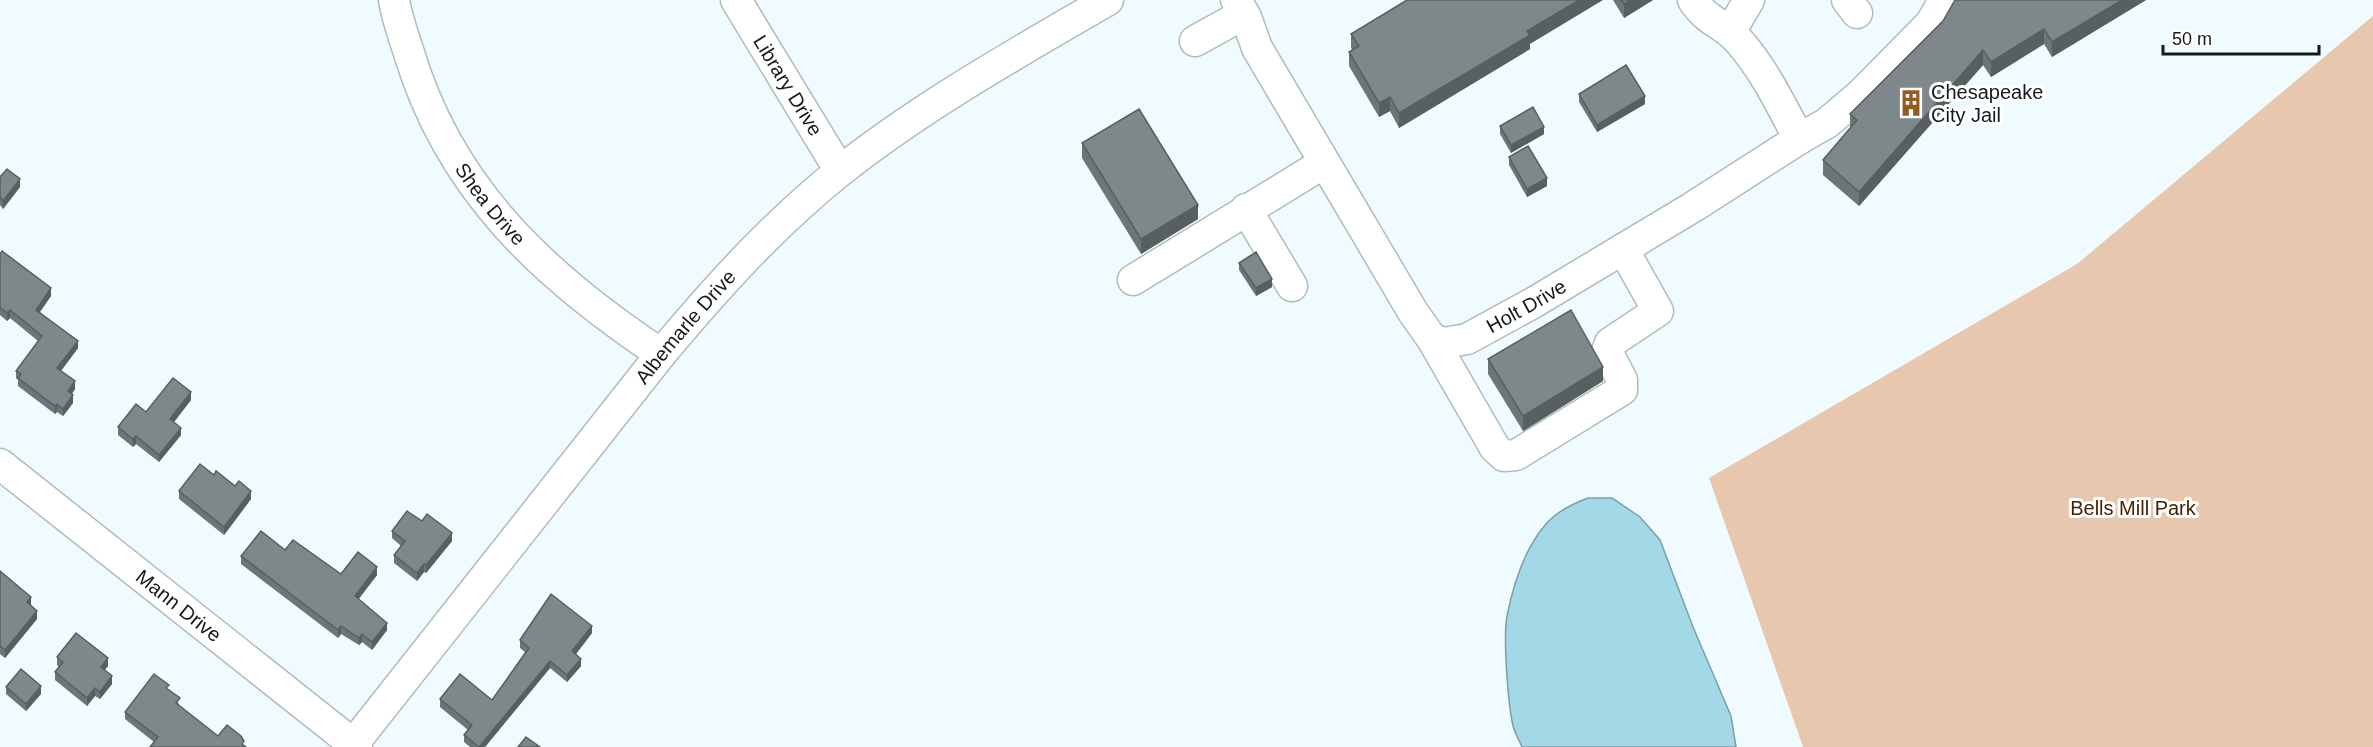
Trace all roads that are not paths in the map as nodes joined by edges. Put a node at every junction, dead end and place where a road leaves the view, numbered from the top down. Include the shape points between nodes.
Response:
1 (394, 0) edge
2 (736, 0) edge
3 (1108, 0) edge
4 (1693, 0) edge
5 (1749, 0) edge
6 (1944, 0) edge
7 (1240, 7) edge
8 (1730, 32) junction
9 (1195, 41) dead end
10 (1799, 139) junction
11 (1324, 163) junction
12 (840, 171) junction
13 (1246, 209) junction
14 (1623, 249) junction
15 (1133, 280) dead end
16 (1292, 286) dead end
17 (1432, 339) junction
18 (661, 354) junction
19 (0, 464) edge
20 (354, 746) edge

1 - 18 street, Shea Drive via 427,105 481,197 525,248 572,289
2 - 12 street, Library Drive
3 - 12 street, Albemarle Drive via 946,98
4 - 8 street via 1709,20
5 - 8 street
6 - 10 street, Holt Drive via 1926,29 1860,94 1827,123
7 - 9 street
7 - 11 street via 1257,48
8 - 10 street via 1762,71
10 - 14 street, Holt Drive
11 - 13 street
11 - 17 street
12 - 18 street, Albemarle Drive via 745,258
13 - 15 street
13 - 16 street
14 - 17 street, Holt Drive via 1467,339 1444,343
14 - 17 street via 1658,311 1610,343 1608,351 1622,390 1516,455 1504,456 1495,448
18 - 20 street, Albemarle Drive
19 - 20 street, Mann Drive

